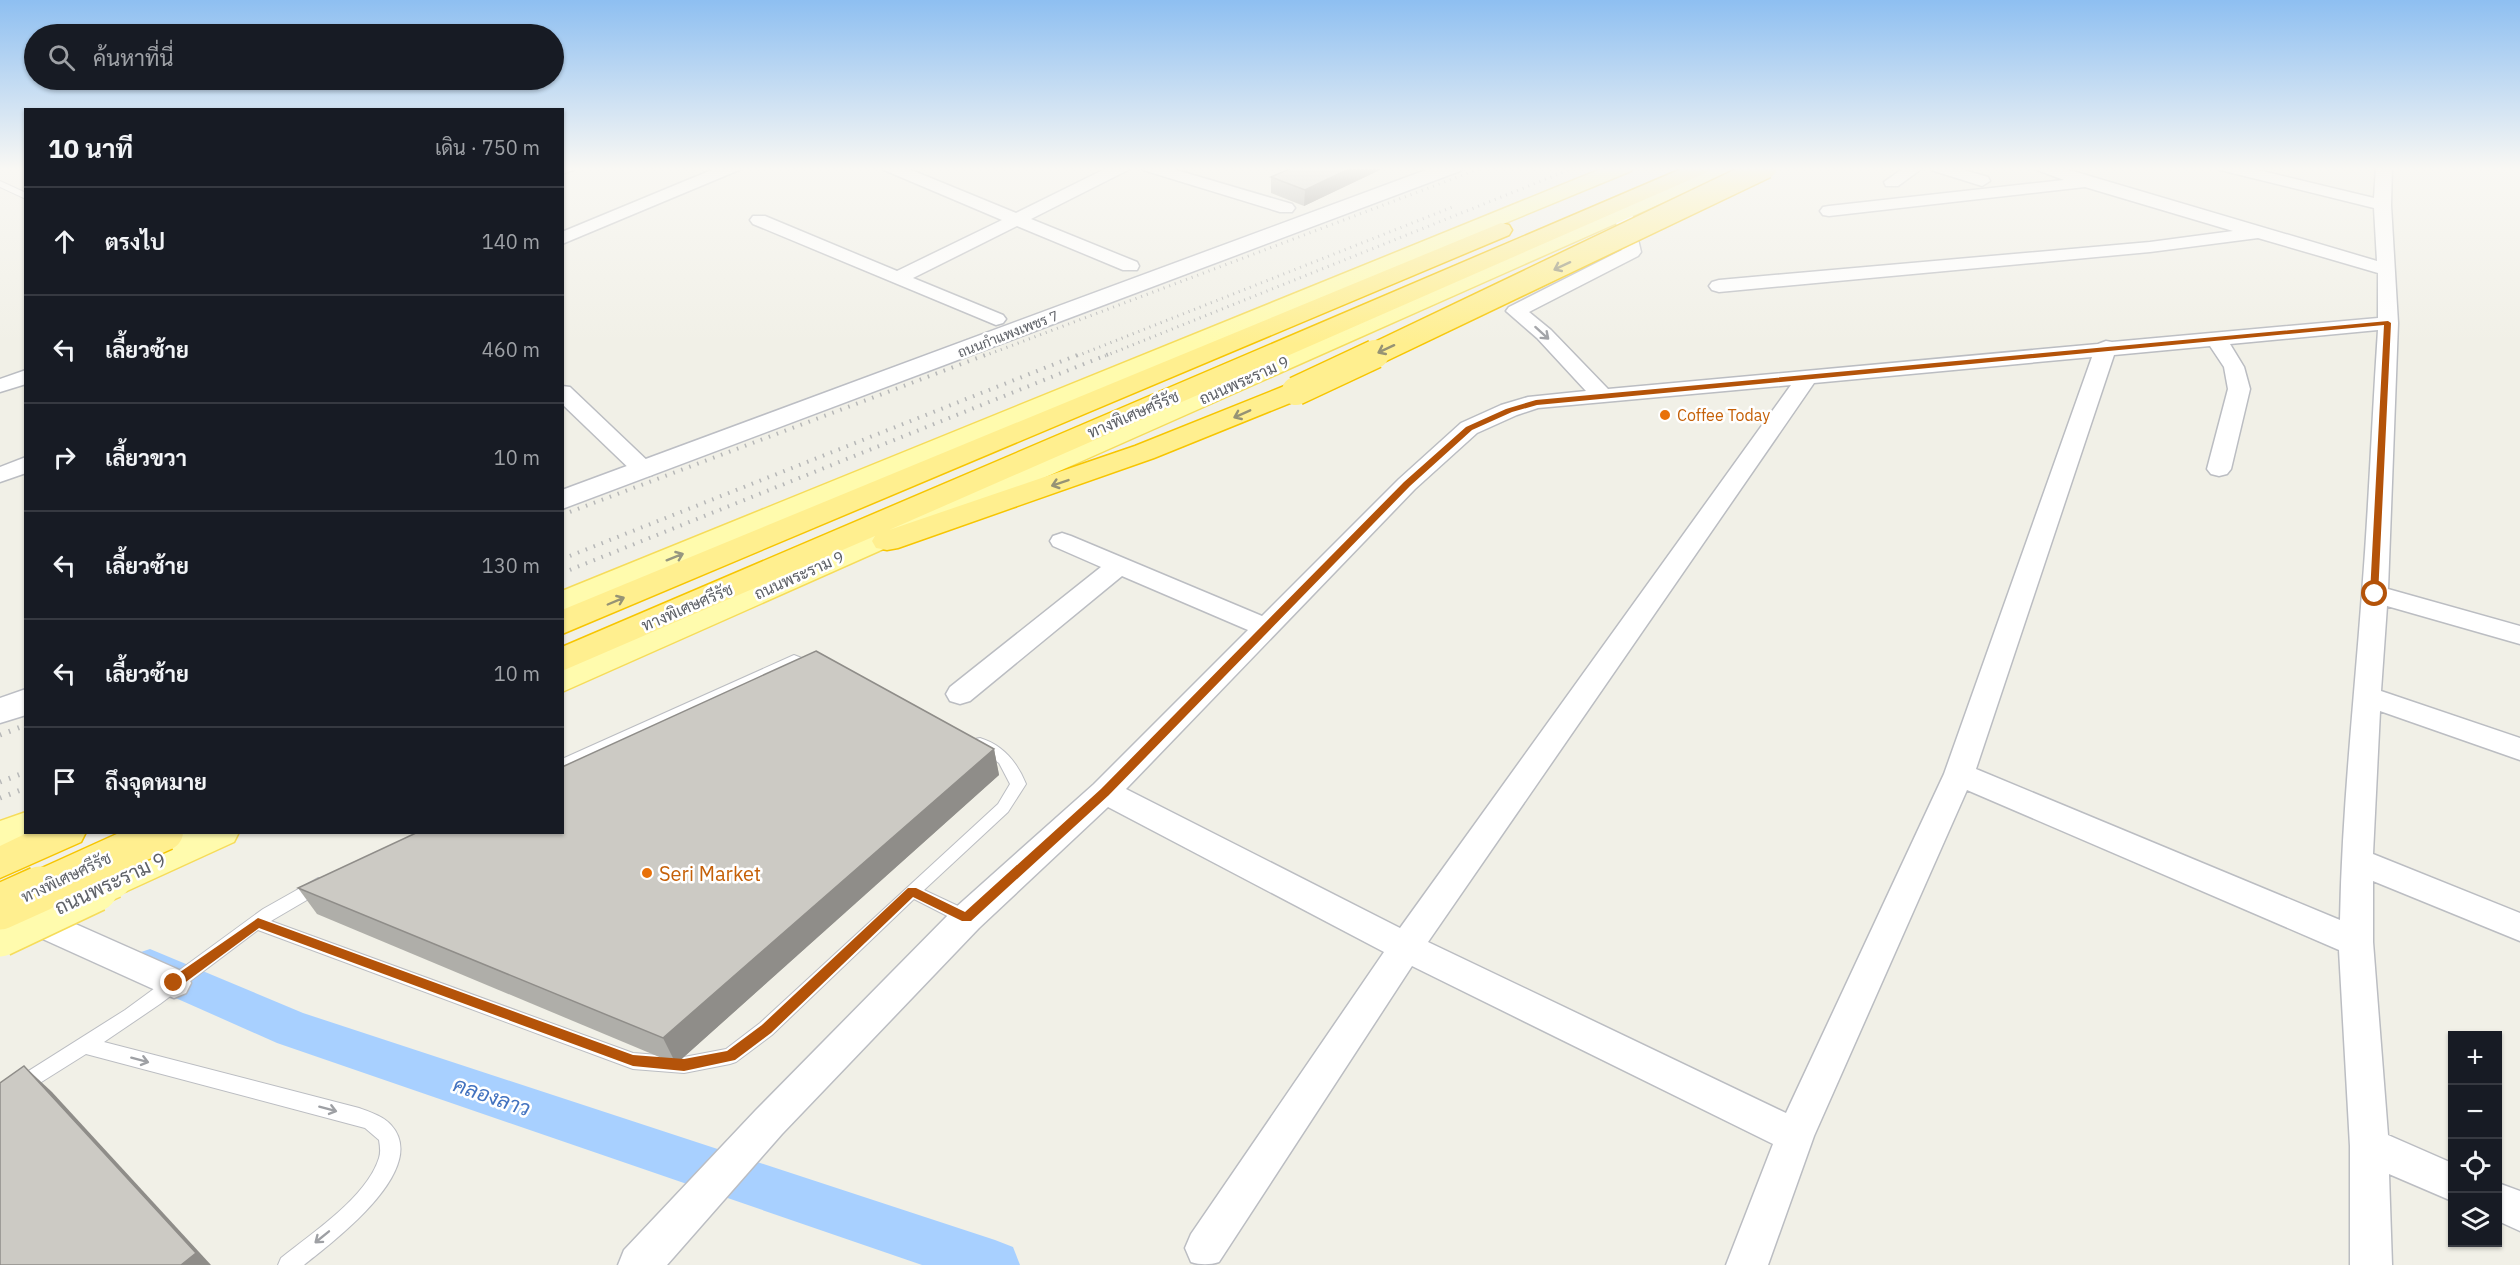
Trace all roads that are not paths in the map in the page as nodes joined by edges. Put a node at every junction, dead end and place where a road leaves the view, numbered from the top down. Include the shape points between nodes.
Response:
1 (593, 226) edge
2 (773, 226) edge
3 (1002, 226) edge
4 (1033, 226) edge
5 (1295, 226) edge
6 (1480, 226) edge
7 (1510, 226) edge
8 (1566, 226) edge
9 (1593, 226) edge
10 (1626, 226) edge
11 (1644, 226) edge
12 (2233, 226) edge
13 (2384, 226) edge
14 (2256, 233) junction
15 (564, 238) edge
16 (1130, 266) dead end
17 (2387, 270) junction
18 (898, 278) junction
19 (1719, 286) dead end
20 (996, 319) dead end
21 (2388, 323) junction
22 (2216, 338) junction
23 (2106, 347) junction
24 (24, 377) edge
25 (1807, 377) junction
26 (0, 386) edge
27 (564, 394) edge
28 (1602, 395) junction
29 (24, 465) edge
30 (2219, 469) dead end
31 (644, 470) junction
32 (0, 475) edge
33 (564, 499) edge
34 (1062, 541) dead end
35 (839, 557) junction
36 (1119, 565) junction
37 (2375, 594) junction
38 (564, 602) edge
39 (564, 622) edge
40 (1266, 628) junction
41 (2520, 635) edge
42 (564, 659) edge
43 (827, 674) edge
44 (564, 679) edge
45 (960, 694) dead end
46 (2366, 696) junction
47 (24, 702) edge
48 (0, 711) edge
49 (969, 738) edge
50 (2520, 749) edge
51 (564, 765) edge
52 (1959, 774) junction
53 (1105, 792) junction
54 (52, 834) edge
55 (161, 834) edge
56 (216, 834) edge
57 (9, 840) edge
58 (2357, 861) junction
59 (332, 878) edge
60 (912, 891) junction
61 (0, 906) edge
62 (967, 918) junction
63 (258, 923) junction
64 (2520, 927) edge
65 (0, 934) edge
66 (2356, 942) junction
67 (1406, 947) junction
68 (174, 983) junction
69 (83, 1045) junction
70 (0, 1099) edge
71 (1795, 1136) junction
72 (2369, 1146) junction
73 (2448, 1180) edge
74 (2502, 1204) edge
75 (2520, 1211) edge
76 (1205, 1248) dead end
77 (288, 1265) edge
78 (639, 1265) edge
79 (1747, 1265) edge
80 (2371, 1265) edge

1 - 15 street
2 - 18 street
3 - 18 street
4 - 16 street
5 - 31 street, ถนนกำแพงเพชร 7
38 -> 6 main road
39 -> 7 highway, ทางพิเศษศรีรัช
8 - 42 highway, ทางพิเศษศรีรัช
9 - 35 main road, ถนนพระราม 9
10 -> 28 street via 1632,252 1516,311 1544,334
11 -> 35 highway, bridge via 1216,426
12 - 14 street
13 - 17 street
14 - 17 street
14 - 19 street via 2150,247
17 - 21 street
18 - 20 street
21 - 22 street
21 - 37 street
22 - 23 street
22 - 30 street via 2234,367 2239,389
23 - 25 street
23 - 52 street
24 - 26 street
25 - 28 street
25 - 67 street
27 - 31 street
28 - 40 street via 1536,402 1469,428 1407,484
29 - 32 street
31 - 33 street, ถนนกำแพงเพชร 7
34 - 36 street
35 - 44 main road, ถนนพระราม 9
36 - 40 street
36 - 45 street
37 - 41 street
37 - 46 street
40 - 53 street
43 - 51 lane via 794,660
46 - 50 street
46 - 58 street
47 - 48 street
49 - 60 lane via 991,748 1012,766 1018,784 1003,808
52 - 66 street
52 - 71 street
53 - 62 street
53 - 67 street
54 - 57 highway
55 - 61 highway, ทางพิเศษศรีรัช, bridge
56 - 65 main road, ถนนพระราม 9, bridge
58 - 64 street
58 - 66 street
59 - 63 lane
60 - 62 lane
60 - 63 lane via 766,1029 730,1056 684,1065 633,1060
61 - 68 street
62 - 78 street via 769,1122
63 - 68 lane
66 - 72 street
67 - 71 street
67 - 76 street
68 - 69 lane
69 - 70 lane
69 -> 77 lane via 378,1125 389,1137 389,1155 381,1180 353,1212
71 - 79 street
72 - 73 street
72 - 80 street
74 - 75 street

